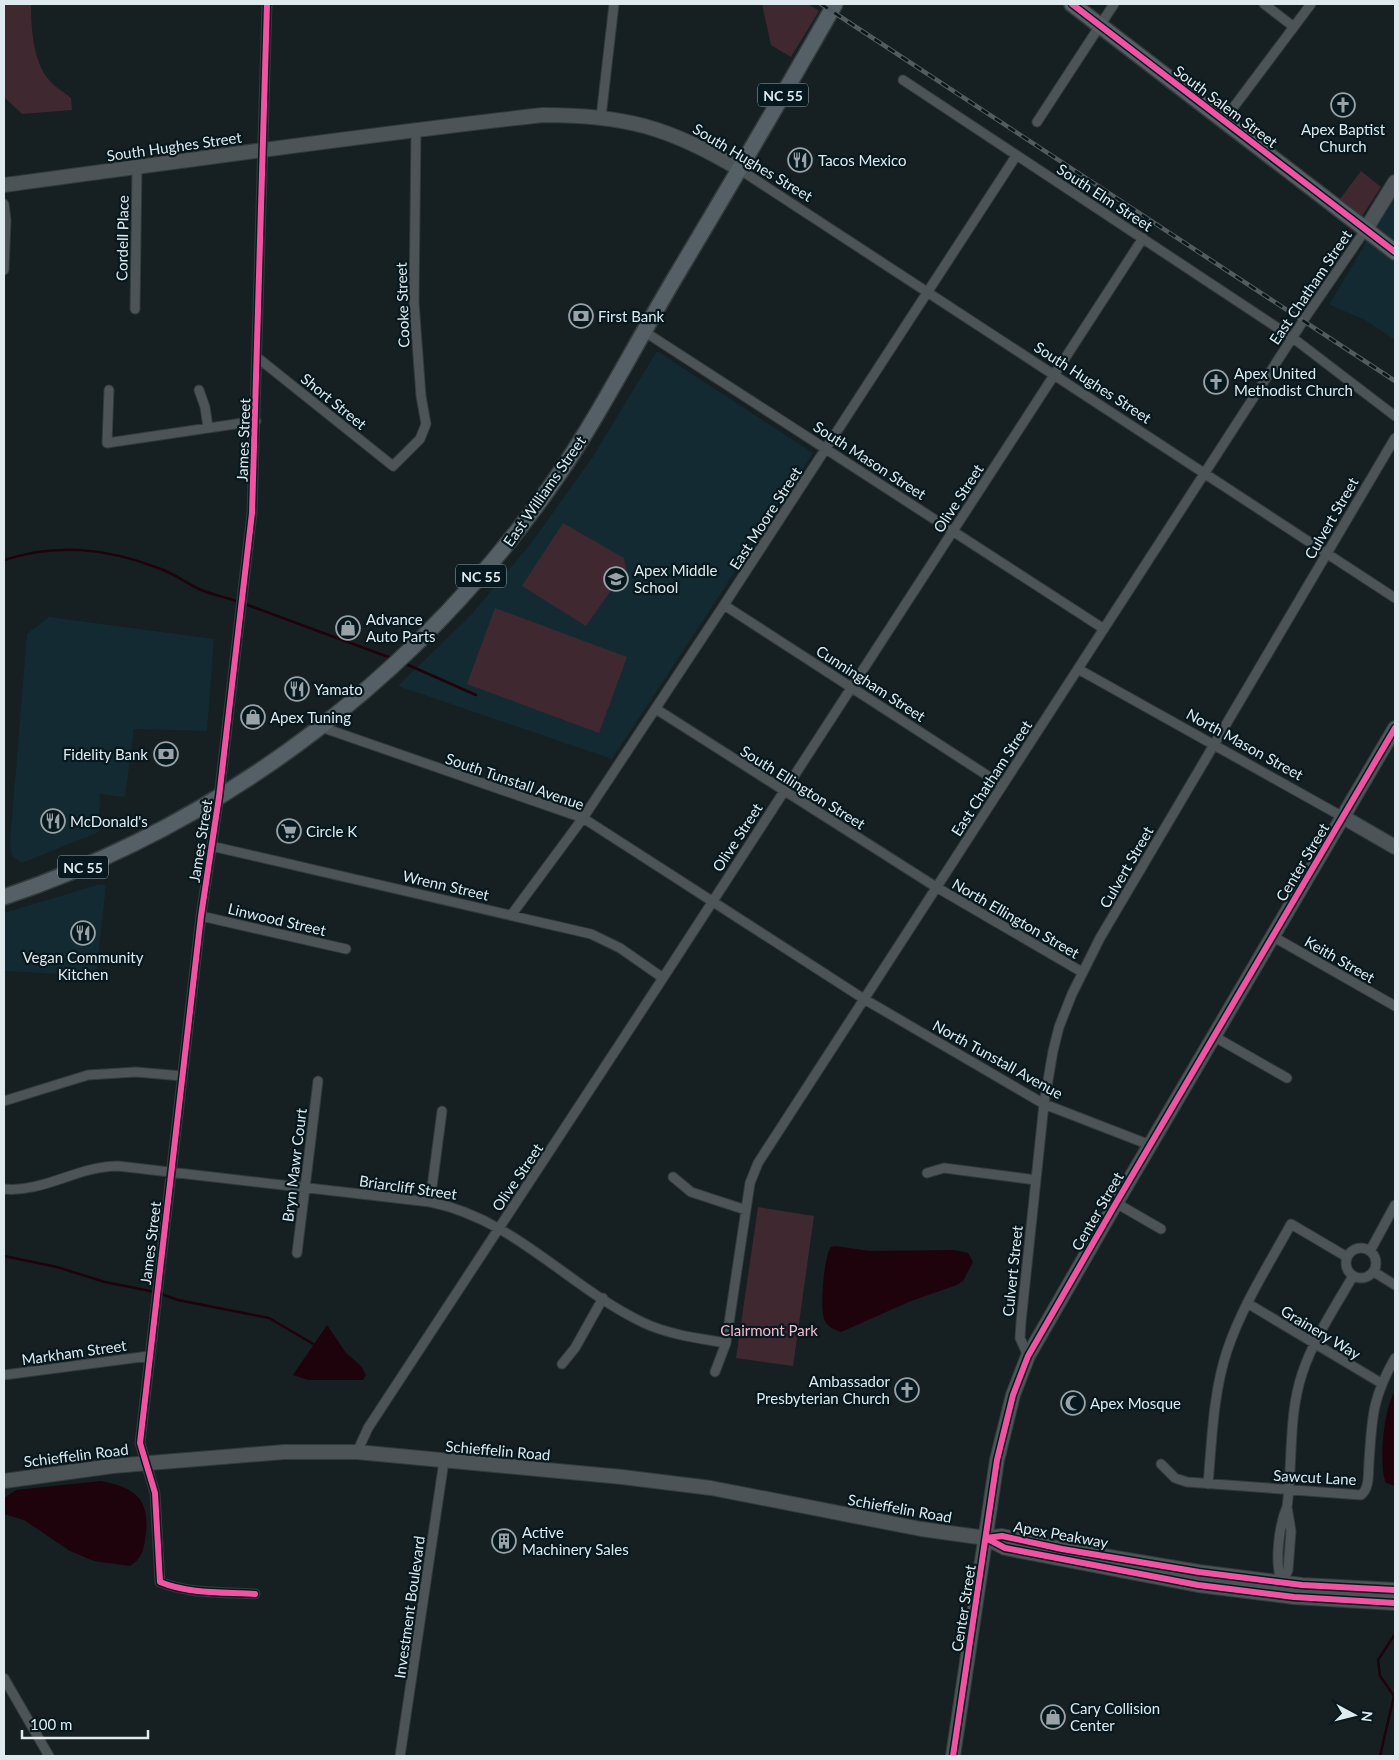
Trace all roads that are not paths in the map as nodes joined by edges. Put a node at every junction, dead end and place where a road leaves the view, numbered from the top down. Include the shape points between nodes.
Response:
1 (267, 4) edge
2 (614, 4) edge
3 (835, 4) edge
4 (1072, 4) edge
5 (1114, 4) edge
6 (1264, 4) edge
7 (1312, 4) edge
8 (1100, 25) junction
9 (1294, 27) junction
10 (903, 80) dead end
11 (601, 117) junction
12 (1224, 120) junction
13 (1037, 122) dead end
14 (416, 130) junction
15 (264, 149) junction
16 (1016, 156) junction
17 (137, 167) junction
18 (739, 169) junction
19 (4, 185) edge
20 (1393, 190) edge
21 (4, 204) edge
22 (1366, 229) junction
23 (1143, 238) junction
24 (1395, 252) edge
25 (4, 270) edge
26 (927, 292) junction
27 (135, 309) dead end
28 (645, 332) junction
29 (1293, 338) junction
30 (258, 358) junction
31 (1053, 376) junction
32 (109, 390) dead end
33 (198, 390) dead end
34 (1395, 416) edge
35 (256, 421) junction
36 (208, 427) junction
37 (1395, 438) edge
38 (826, 448) junction
39 (393, 466) joint
40 (1205, 474) junction
41 (954, 530) junction
42 (1326, 554) junction
43 (1395, 598) edge
44 (724, 605) junction
45 (1104, 628) junction
46 (1078, 669) junction
47 (851, 686) junction
48 (656, 708) junction
49 (321, 727) junction
50 (1395, 728) edge
51 (1214, 745) junction
52 (1002, 785) junction
53 (784, 792) junction
54 (219, 798) junction
55 (1343, 817) junction
56 (583, 818) junction
57 (211, 846) junction
58 (1395, 847) edge
59 (936, 887) junction
60 (4, 897) edge
61 (712, 902) junction
62 (512, 914) junction
63 (201, 916) junction
64 (1272, 936) junction
65 (346, 950) dead end
66 (1082, 972) junction
67 (664, 978) junction
68 (864, 999) junction
69 (1395, 1006) edge
70 (1215, 1037) junction
71 (182, 1076) junction
72 (1287, 1078) dead end
73 (318, 1081) dead end
74 (4, 1101) edge
75 (1044, 1104) junction
76 (442, 1111) dead end
77 (1150, 1145) junction
78 (172, 1171) junction
79 (928, 1173) dead end
80 (673, 1177) dead end
81 (1036, 1180) junction
82 (305, 1187) junction
83 (4, 1189) edge
84 (430, 1202) junction
85 (1116, 1203) junction
86 (1395, 1205) edge
87 (746, 1210) junction
88 (499, 1228) junction
89 (1161, 1229) dead end
90 (1370, 1251) junction
91 (297, 1253) dead end
92 (1347, 1257) junction
93 (1374, 1272) junction
94 (1353, 1276) junction
95 (1395, 1285) edge
96 (603, 1298) junction
97 (1247, 1303) junction
98 (726, 1343) junction
99 (1315, 1344) junction
100 (149, 1356) junction
101 (1028, 1356) junction
102 (1395, 1358) edge
103 (562, 1364) dead end
104 (715, 1372) dead end
105 (4, 1375) edge
106 (1381, 1383) junction
107 (357, 1452) junction
108 (444, 1461) junction
109 (146, 1464) junction
110 (1161, 1464) dead end
111 (4, 1481) edge
112 (1208, 1484) junction
113 (1289, 1490) junction
114 (986, 1538) junction
115 (1281, 1588) junction
116 (1395, 1590) edge
117 (255, 1594) dead end
118 (1395, 1603) edge
119 (4, 1678) edge
120 (49, 1756) edge
121 (400, 1756) edge
122 (954, 1756) edge

1 - 15 street, James Street
2 - 11 street
3 - 18 main road, East Williams Street / NC 55
4 - 8 main road, South Salem Street
5 - 8 street
6 - 9 street
7 - 9 street
8 - 12 main road, South Salem Street
8 - 13 street
9 - 12 street
10 - 16 street, South Elm Street
11 - 14 street, South Hughes Street via 544,115
11 - 18 street, South Hughes Street via 663,131 713,153
12 - 22 main road, South Salem Street
14 - 15 street, South Hughes Street
14 - 39 street, Cooke Street via 414,302 426,424 420,439
15 - 17 street, South Hughes Street
15 - 30 street, James Street
16 - 23 street, South Elm Street
16 - 26 street, East Moore Street
17 - 19 street, South Hughes Street
17 - 27 street, Cordell Place
18 - 26 street, South Hughes Street
18 - 28 main road, East Williams Street / NC 55
20 - 22 street
21 - 25 street
22 - 24 main road, South Salem Street
22 - 29 street, East Chatham Street
23 - 29 street, South Elm Street
23 - 31 street, Olive Street
26 - 31 street, South Hughes Street
26 - 38 street, East Moore Street
28 - 38 street, South Mason Street
28 - 49 main road, East Williams Street / NC 55 via 560,472 503,549 422,639
29 - 34 street, South Elm Street
29 - 40 street, East Chatham Street
30 - 35 street, James Street
30 - 39 street, Short Street
31 - 40 street, South Hughes Street
31 - 41 street, Olive Street
32 - 36 street via 107,443
33 - 36 street
35 - 36 street
35 - 54 street, James Street via 252,513
37 - 42 street, Culvert Street
38 - 41 street, South Mason Street
38 - 44 street, East Moore Street
40 - 42 street, South Hughes Street
40 - 45 street, East Chatham Street
41 - 45 street, South Mason Street
41 - 47 street, Olive Street
42 - 43 street, South Hughes Street
42 - 51 street, Culvert Street
44 - 47 street, Cunningham Street
44 - 48 street, East Moore Street
45 - 46 street, East Chatham Street
46 - 51 street, North Mason Street
46 - 52 street, East Chatham Street
47 - 52 street, Cunningham Street
47 - 53 street, Olive Street
48 - 53 street, South Ellington Street
48 - 56 street, East Moore Street
49 - 54 main road, East Williams Street / NC 55 via 274,763
49 - 56 street, South Tunstall Avenue
50 - 55 street, Center Street
51 - 55 street, North Mason Street
51 - 66 street, Culvert Street
52 - 59 street, East Chatham Street
53 - 59 street, South Ellington Street
53 - 61 street, Olive Street
54 - 57 street, James Street
54 - 60 main road, East Williams Street / NC 55 via 130,846
55 - 58 street, North Mason Street
55 - 64 street, Center Street
56 - 61 street, South Tunstall Avenue
56 - 62 street, East Moore Street
57 - 62 street, Wrenn Street
57 - 63 street, James Street
59 - 66 street, North Ellington Street
59 - 68 street, East Chatham Street
61 - 67 street, Olive Street
61 - 68 street, South Tunstall Avenue
62 - 67 street, Wrenn Street via 606,940
63 - 65 street, Linwood Street
63 - 71 street, James Street
64 - 69 street, Keith Street
64 - 70 street, Center Street
66 - 75 street, Culvert Street via 1057,1032
67 - 88 street, Olive Street
68 - 75 street, North Tunstall Avenue
68 - 87 street, East Chatham Street via 758,1163 750,1183
70 - 72 street
70 - 77 street, Center Street
71 - 74 street via 136,1072 88,1075
71 - 78 street, James Street
73 - 82 street, Bryn Mawr Court
75 - 77 street, North Tunstall Avenue
75 - 81 street, Culvert Street
76 - 84 street
77 - 85 street, Center Street
78 - 82 street, Briarcliff Street
78 - 83 street, Briarcliff Street via 103,1166 27,1189
78 - 100 street, James Street
79 - 81 street via 944,1168
80 - 87 street via 691,1192
81 - 101 street, Culvert Street via 1020,1338
82 - 84 street, Briarcliff Street
82 - 91 street, Bryn Mawr Court
84 - 88 street, Briarcliff Street via 457,1207
85 - 89 street
85 - 101 street, Center Street
86 - 90 street
87 - 98 street, East Chatham Street
88 - 96 street, Briarcliff Street
88 - 107 street, Olive Street via 368,1428
90 - 92 street via 1358,1248
90 - 93 street via 1376,1263
92 - 94 street via 1346,1265
92 - 97 street via 1290,1224
93 - 94 street via 1366,1278
93 - 95 street
94 - 99 street
96 - 98 street, Briarcliff Street via 652,1326
96 - 103 street via 575,1348
97 - 99 street, Grainery Way
97 - 112 street via 1221,1372
98 - 104 street, East Chatham Street
99 - 106 street, Grainery Way
99 - 113 street via 1298,1392
100 - 105 street, Markham Street
100 - 109 street, James Street via 140,1443
101 - 114 street, Center Street via 1006,1420
102 - 106 street, Sawcut Lane
106 - 113 street, Sawcut Lane via 1374,1410 1368,1485 1363,1493 1353,1496
107 - 108 street, Schieffelin Road
107 - 109 street, Schieffelin Road via 284,1452
108 - 114 street, Schieffelin Road via 711,1488 856,1517
108 - 121 street, Investment Boulevard
109 - 111 street, Schieffelin Road
109 - 117 street, James Street via 155,1493 160,1582 174,1588
110 - 112 street, Sawcut Lane via 1175,1478
112 - 113 street, Sawcut Lane
113 - 115 street via 1277,1571
114 - 115 street, Apex Peakway via 1005,1548 1141,1576
114 - 122 street, Center Street
115 - 116 street, Apex Peakway
115 - 118 street, Apex Peakway
119 - 120 street

